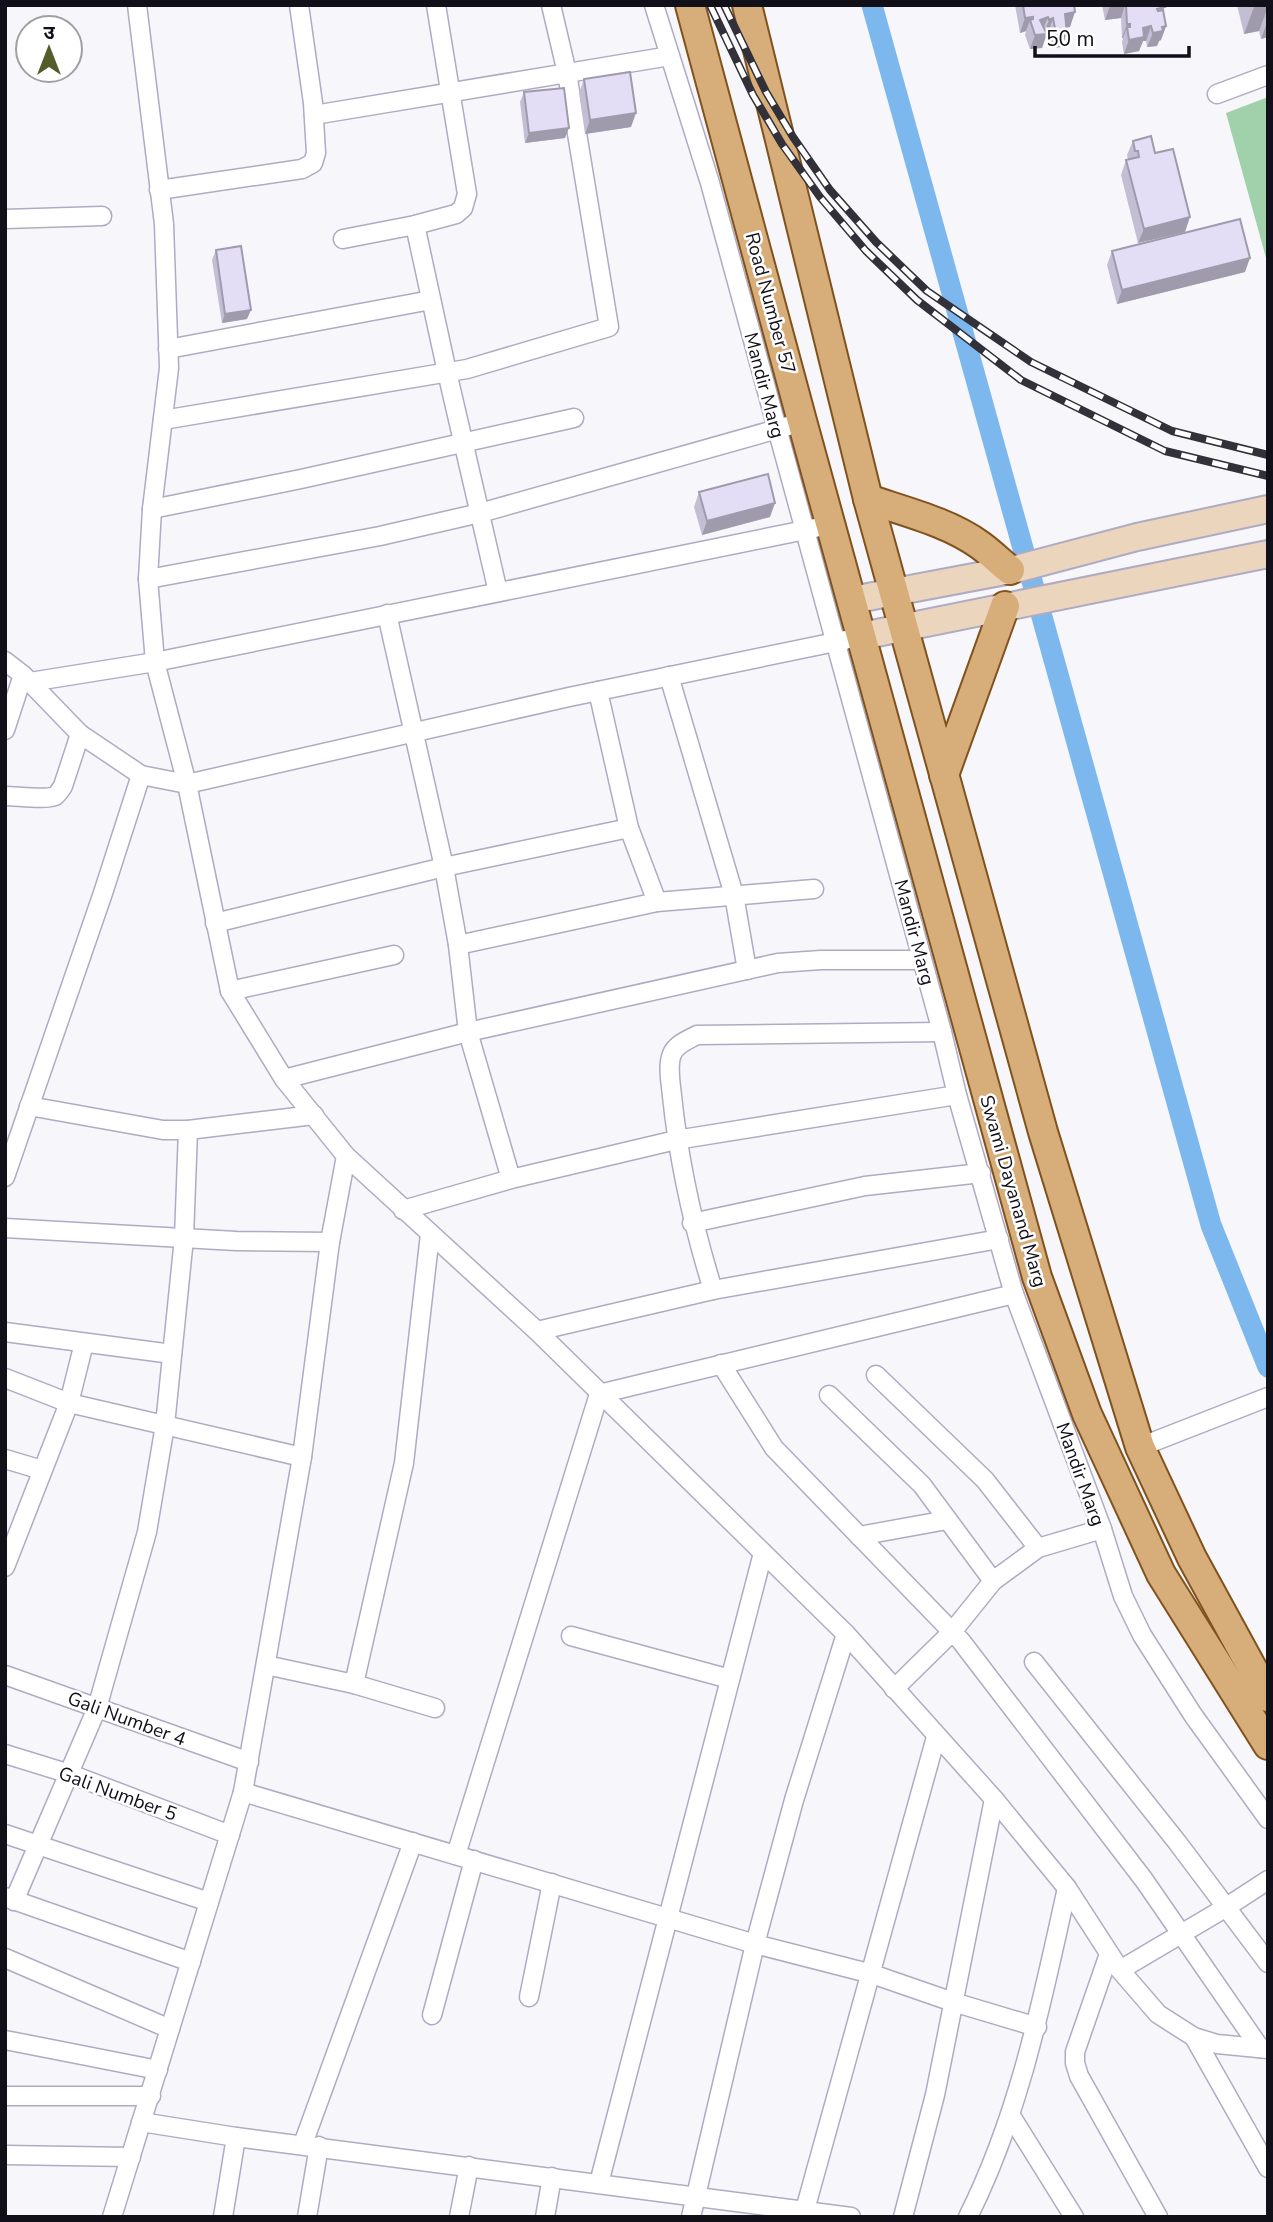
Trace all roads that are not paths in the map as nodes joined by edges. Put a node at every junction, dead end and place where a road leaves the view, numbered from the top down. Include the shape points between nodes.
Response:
1 (137, 5) edge
2 (299, 5) edge
3 (436, 5) edge
4 (551, 5) edge
5 (654, 5) edge
6 (690, 5) edge
7 (747, 5) edge
8 (670, 56) junction
9 (567, 73) junction
10 (1268, 75) edge
11 (450, 92) junction
12 (1217, 94) dead end
13 (314, 115) junction
14 (159, 190) junction
15 (102, 216) dead end
16 (5, 219) edge
17 (415, 225) junction
18 (343, 239) dead end
19 (430, 300) junction
20 (169, 349) junction
21 (447, 372) junction
22 (574, 418) dead end
23 (163, 420) junction
24 (789, 425) junction
25 (464, 442) junction
26 (868, 499) junction
27 (152, 509) junction
28 (1268, 509) edge
29 (480, 513) junction
30 (818, 527) junction
31 (1268, 554) edge
32 (1013, 570) junction
33 (148, 579) junction
34 (893, 591) junction
35 (498, 592) junction
36 (852, 600) junction
37 (1005, 606) junction
38 (387, 614) junction
39 (903, 627) junction
40 (862, 636) junction
41 (835, 642) junction
42 (5, 661) edge
43 (155, 662) junction
44 (669, 676) junction
45 (26, 679) junction
46 (598, 691) junction
47 (5, 730) edge
48 (414, 732) junction
49 (80, 734) junction
50 (141, 775) junction
51 (944, 775) junction
52 (187, 785) junction
53 (5, 796) edge
54 (629, 828) junction
55 (444, 867) junction
56 (814, 889) dead end
57 (734, 895) junction
58 (657, 902) junction
59 (215, 923) junction
60 (457, 945) junction
61 (394, 955) dead end
62 (922, 960) junction
63 (747, 970) junction
64 (230, 991) junction
65 (468, 1032) junction
66 (942, 1032) junction
67 (284, 1079) junction
68 (957, 1095) junction
69 (29, 1106) junction
70 (314, 1115) junction
71 (188, 1130) junction
72 (676, 1140) junction
73 (345, 1156) junction
74 (981, 1173) junction
75 (5, 1177) edge
76 (511, 1179) junction
77 (403, 1210) junction
78 (692, 1223) junction
79 (5, 1228) edge
80 (430, 1234) junction
81 (184, 1238) junction
82 (999, 1239) junction
83 (330, 1242) junction
84 (713, 1290) junction
85 (1014, 1294) junction
86 (537, 1331) junction
87 (5, 1332) edge
88 (84, 1343) junction
89 (172, 1354) junction
90 (721, 1364) junction
91 (876, 1375) dead end
92 (5, 1378) edge
93 (599, 1394) junction
94 (829, 1395) dead end
95 (1268, 1397) edge
96 (69, 1402) junction
97 (165, 1425) junction
98 (1140, 1447) junction
99 (302, 1457) junction
100 (5, 1459) edge
101 (42, 1471) junction
102 (947, 1520) junction
103 (13, 1527) edge
104 (1102, 1530) junction
105 (859, 1536) junction
106 (1038, 1548) junction
107 (763, 1553) junction
108 (5, 1567) edge
109 (993, 1581) junction
110 (953, 1632) junction
111 (846, 1634) junction
112 (571, 1636) dead end
113 (1034, 1662) dead end
114 (266, 1665) junction
115 (5, 1675) edge
116 (730, 1679) junction
117 (354, 1684) junction
118 (894, 1689) junction
119 (1268, 1698) edge
120 (97, 1708) junction
121 (435, 1708) dead end
122 (936, 1737) junction
123 (1268, 1745) edge
124 (5, 1754) edge
125 (249, 1762) junction
126 (70, 1774) junction
127 (243, 1792) junction
128 (994, 1798) junction
129 (1268, 1819) edge
130 (5, 1834) edge
131 (230, 1835) junction
132 (413, 1842) junction
133 (37, 1846) junction
134 (456, 1855) junction
135 (474, 1860) junction
136 (1268, 1880) edge
137 (552, 1883) junction
138 (1067, 1888) junction
139 (10, 1899) edge
140 (209, 1902) junction
141 (1225, 1908) junction
142 (669, 1918) junction
143 (1182, 1932) junction
144 (755, 1944) junction
145 (1109, 1954) junction
146 (5, 1958) edge
147 (191, 1962) junction
148 (1268, 1963) edge
149 (1119, 1970) junction
150 (872, 1974) junction
151 (529, 1997) dead end
152 (953, 2002) junction
153 (432, 2015) dead end
154 (1037, 2027) junction
155 (170, 2029) junction
156 (1194, 2037) junction
157 (5, 2040) edge
158 (1264, 2048) edge
159 (158, 2070) junction
160 (5, 2095) edge
161 (151, 2096) junction
162 (1011, 2116) junction
163 (141, 2122) junction
164 (236, 2137) junction
165 (311, 2145) junction
166 (5, 2155) edge
167 (131, 2157) junction
168 (469, 2166) junction
169 (1268, 2168) edge
170 (552, 2177) junction
171 (599, 2183) junction
172 (695, 2196) junction
173 (804, 2214) edge
174 (113, 2217) edge
175 (223, 2217) edge
176 (307, 2217) edge
177 (459, 2217) edge
178 (545, 2217) edge
179 (691, 2217) edge
180 (851, 2217) edge
181 (903, 2217) edge
182 (968, 2217) edge
183 (1074, 2217) edge
184 (1158, 2217) edge

1 - 14 street
2 - 13 street
3 - 11 street
4 - 9 street
5 - 8 street, Mandir Marg
6 - 24 main road, Road Number 57 via 775,315
7 - 26 main road
8 - 9 street
8 - 24 street, Mandir Marg
9 - 11 street
9 - 21 street via 610,327
10 - 12 street
11 - 13 street
11 - 17 street via 467,194 456,215
13 - 14 street via 316,153 313,163 302,169
14 - 20 street
15 - 16 street
17 - 18 street
17 - 19 street
19 - 20 street
19 - 21 street
20 - 23 street
21 - 23 street
21 - 25 street
22 - 25 street
23 - 27 street
24 - 29 street
24 - 30 main road, Road Number 57
25 - 27 street
25 - 29 street
26 - 32 main road via 960,533
26 - 34 main road
27 - 33 street
28 - 32 main road
29 - 33 street
29 - 35 street
30 - 35 street
30 - 36 main road, Road Number 57
30 - 41 street, Mandir Marg
31 - 37 main road
32 - 34 main road
33 - 43 street
34 - 36 main road
34 - 39 main road
35 - 38 street
36 - 40 main road, Swami Dayanand Marg
37 - 39 main road
37 - 51 main road
38 - 43 street
38 - 48 street
39 - 40 main road
39 - 51 main road
40 - 41 street
40 - 123 main road, Swami Dayanand Marg via 1037,1277 1087,1414 1161,1574
41 - 44 street
41 - 62 street, Mandir Marg
42 - 45 street
43 - 45 street
43 - 52 street
44 - 46 street
44 - 57 street
45 - 47 street
45 - 49 street
46 - 48 street
46 - 54 street
48 - 52 street
48 - 55 street
49 - 50 street
49 - 53 street via 63,786 55,796
50 - 52 street
50 - 69 street
51 - 98 main road via 1043,1132
52 - 59 street
54 - 55 street
54 - 58 street
55 - 59 street
55 - 60 street
56 - 57 street
57 - 58 street
57 - 63 street
58 - 60 street
59 - 64 street
60 - 65 street
61 - 64 street
62 - 63 street via 821,960
62 - 66 street, Mandir Marg
63 - 65 street
64 - 67 street
65 - 67 street
65 - 76 street
66 - 68 street, Mandir Marg
66 - 72 street via 697,1035 672,1053
67 - 70 street
68 - 72 street
68 - 74 street, Mandir Marg
69 - 71 street via 141,1128
69 - 75 street
70 - 71 street
70 - 73 street
71 - 81 street
72 - 76 street
72 - 78 street
73 - 77 street
73 - 83 street
74 - 78 street via 865,1186
74 - 82 street, Mandir Marg
76 - 77 street
77 - 80 street
78 - 84 street
79 - 81 street
80 - 86 street
80 - 117 street via 404,1463
81 - 83 street
81 - 89 street
82 - 84 street
82 - 85 street, Mandir Marg
83 - 99 street
84 - 86 street
85 - 90 street
85 - 104 street, Mandir Marg
86 - 93 street
87 - 88 street
88 - 89 street
88 - 96 street
89 - 97 street
90 - 93 street
90 - 105 street via 774,1448
91 - 106 street via 985,1480
92 - 96 street
93 - 107 street
93 - 134 street
94 - 102 street via 922,1485
95 - 98 street
96 - 97 street
96 - 101 street
97 - 99 street
97 - 120 street via 147,1532
98 - 119 main road via 1192,1558
99 - 114 street
100 - 101 street
101 - 103 street
102 - 105 street
102 - 109 street
103 - 108 street
104 - 106 street
104 - 129 street, Mandir Marg via 1123,1596 1142,1635
105 - 110 street
106 - 109 street
107 - 111 street
107 - 116 street
109 - 110 street
110 - 118 street
110 - 143 street
111 - 118 street
111 - 144 street
112 - 116 street
113 - 141 street
114 - 117 street
114 - 125 street
115 - 120 street, Gali Number 4
116 - 142 street
117 - 121 street
118 - 122 street
120 - 125 street, Gali Number 4
120 - 126 street
122 - 128 street
122 - 150 street
124 - 126 street, Gali Number 5
125 - 127 street
126 - 131 street, Gali Number 5
126 - 133 street
127 - 131 street
127 - 132 street
128 - 138 street
128 - 152 street
130 - 133 street
131 - 140 street
132 - 134 street
132 - 165 street
133 - 139 street
133 - 140 street
134 - 135 street
135 - 137 street
135 - 153 street
136 - 141 street
137 - 142 street
137 - 151 street
138 - 145 street
138 - 154 street
139 - 147 street
140 - 147 street
141 - 143 street
141 - 148 street
142 - 144 street
142 - 171 street
143 - 149 street
143 - 158 street
144 - 150 street
144 - 172 street
145 - 149 street
145 - 184 street via 1075,2063
146 - 155 street
147 - 155 street
149 - 156 street via 1158,2014
150 - 152 street
150 - 173 street
152 - 154 street
152 - 181 street via 935,2095
154 - 162 street
155 - 159 street
156 - 158 street
156 - 169 street
157 - 159 street
159 - 161 street
160 - 161 street
161 - 163 street
162 - 182 street
162 - 183 street
163 - 164 street
163 - 167 street
164 - 165 street
164 - 175 street
165 - 168 street
165 - 176 street
166 - 167 street
167 - 174 street
168 - 170 street
168 - 177 street
170 - 171 street
170 - 178 street
171 - 172 street
172 - 173 street
172 - 179 street
173 - 180 street

